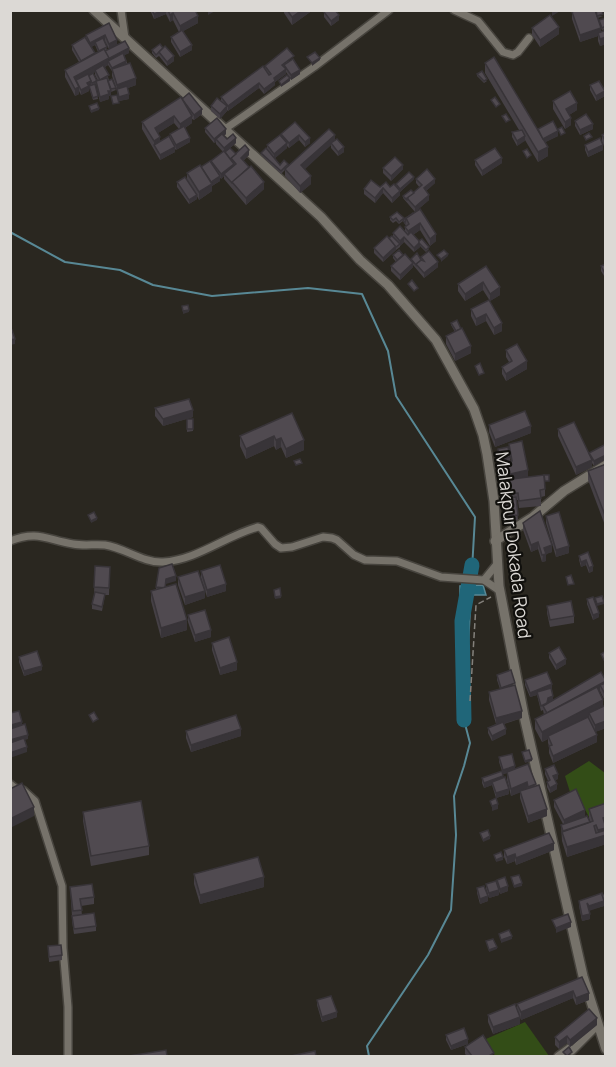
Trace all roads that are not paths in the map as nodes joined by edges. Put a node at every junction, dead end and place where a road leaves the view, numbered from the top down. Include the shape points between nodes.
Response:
1 (94, 10) edge
2 (121, 10) edge
3 (389, 10) edge
4 (454, 10) edge
5 (125, 38) junction
6 (529, 38) dead end
7 (225, 129) junction
8 (606, 465) edge
9 (10, 541) edge
10 (495, 541) junction
11 (497, 564) junction
12 (484, 580) junction
13 (500, 592) junction
14 (10, 784) edge
15 (598, 1025) junction
16 (606, 1049) edge
17 (68, 1056) edge
18 (558, 1056) edge

1 - 5 street, Malakpur Dokada Road
2 - 5 street
3 - 7 street
4 - 6 street via 478,21 502,52 513,55
5 - 7 street, Malakpur Dokada Road
7 - 10 street, Malakpur Dokada Road via 321,217 436,340 474,409 483,435 494,501
8 - 10 street via 564,490 533,518
9 - 12 street via 42,536 72,544 105,545 164,562 206,550 258,527 281,548 332,538 365,560 397,561 441,577
10 - 11 street, Malakpur Dokada Road
11 - 12 street
11 - 13 street, Malakpur Dokada Road
12 - 13 street
13 - 15 street, Malakpur Dokada Road via 524,716 583,976
14 - 17 street via 34,801 62,886
15 - 16 street, Malakpur Dokada Road
15 - 18 street via 572,1051 568,1048

